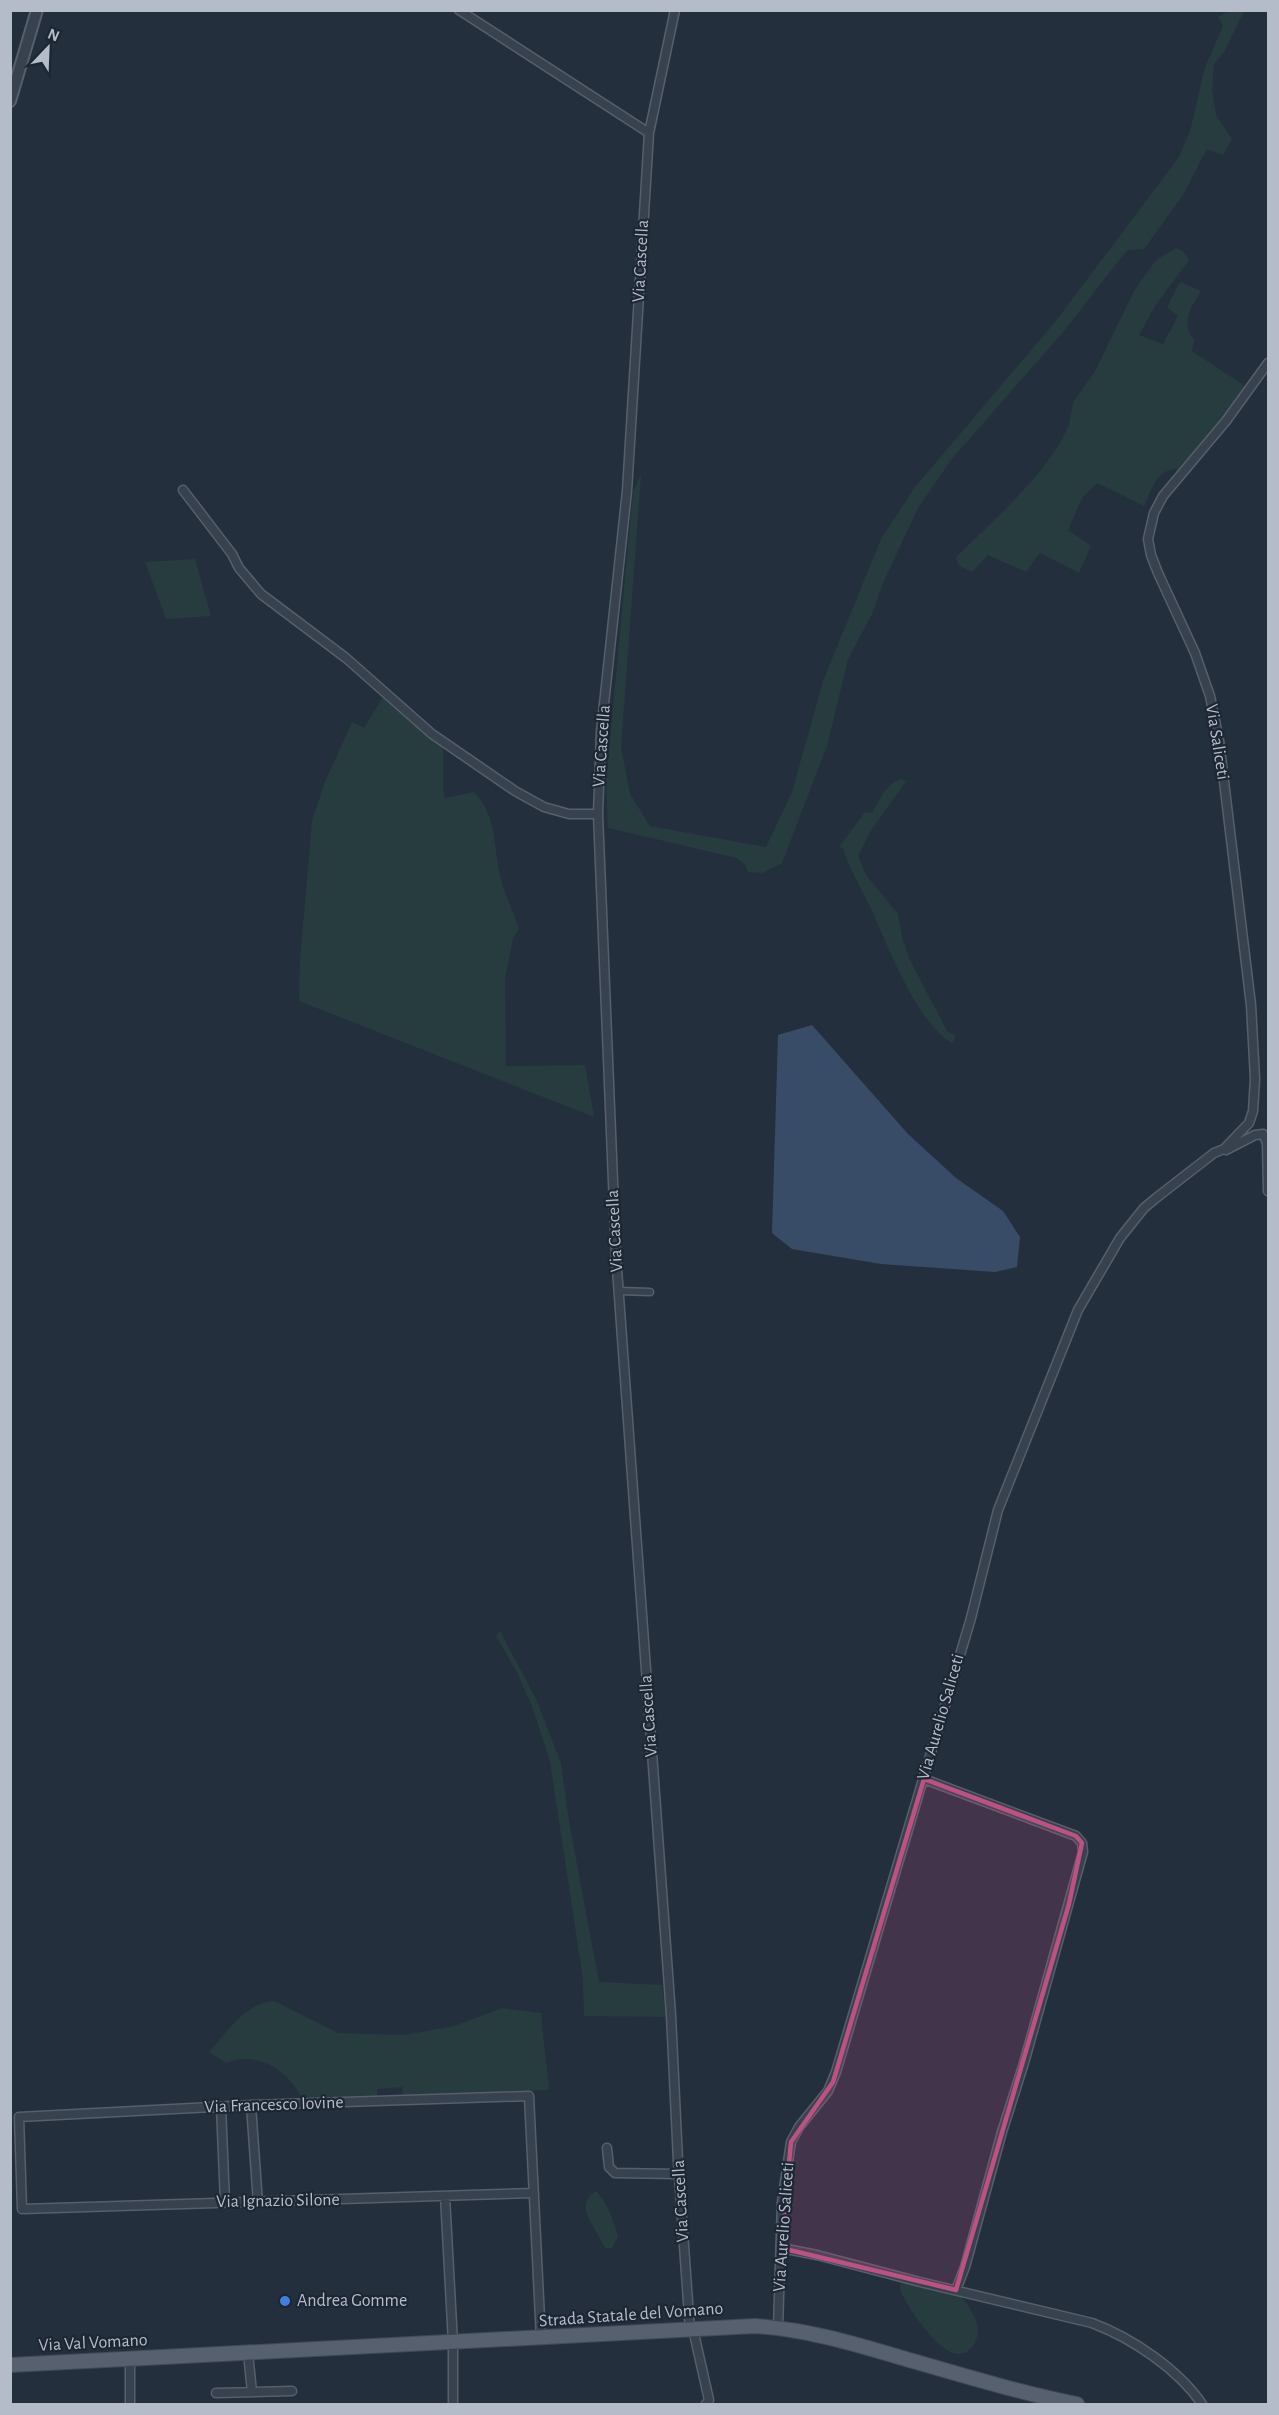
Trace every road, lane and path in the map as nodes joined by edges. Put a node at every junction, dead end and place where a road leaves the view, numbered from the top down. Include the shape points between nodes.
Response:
1 (37, 10) edge
2 (459, 10) edge
3 (675, 10) edge
4 (10, 101) edge
5 (649, 133) junction
6 (1269, 363) edge
7 (183, 490) dead end
8 (598, 814) junction
9 (1214, 1153) junction
10 (1269, 1191) edge
11 (619, 1291) junction
12 (650, 1292) dead end
13 (924, 1779) junction
14 (251, 2105) junction
15 (221, 2107) junction
16 (607, 2148) dead end
17 (679, 2174) junction
18 (534, 2193) junction
19 (445, 2196) junction
20 (225, 2202) junction
21 (258, 2203) junction
22 (22, 2209) joint
23 (781, 2248) junction
24 (956, 2290) junction
25 (778, 2328) junction
26 (692, 2330) junction
27 (541, 2339) junction
28 (453, 2343) junction
29 (248, 2353) junction
30 (178, 2357) joint
31 (130, 2359) junction
32 (10, 2365) edge
33 (292, 2391) dead end
34 (252, 2392) junction
35 (216, 2393) dead end
36 (130, 2404) edge
37 (453, 2404) edge
38 (706, 2404) edge
39 (1077, 2404) edge
40 (1202, 2404) edge

1 - 4 street
2 - 5 street
3 - 5 street, Via Cascella
5 - 8 street, Via Cascella via 627,491 601,732
6 - 9 street, Via Saliceti via 1163,496 1148,539 1151,555 1210,696 1219,740 1255,1042 1253,1111 1249,1124 1224,1149
7 - 8 street via 261,594 346,658 432,734 544,807 574,815
8 - 11 street, Via Cascella
9 - 10 street via 1263,1134 1267,1143
9 - 13 street, Via Aurelio Saliceti via 1144,1208 1114,1247 1078,1310 998,1510
11 - 12 street
11 - 17 street, Via Cascella
13 - 23 street, Via Aurelio Saliceti via 836,2072 828,2091 791,2142 782,2202
13 - 24 street via 1076,1836 1083,1852
14 - 15 street, Via Francesco Iovine
14 - 18 street, Via Francesco Iovine via 528,2096
14 - 21 street
15 - 20 street
15 - 22 street, Via Francesco Iovine via 19,2117
16 - 17 street via 609,2167 615,2174
17 - 26 street, Via Cascella
18 - 19 street, Via Ignazio Silone
18 - 27 street
19 - 21 street, Via Ignazio Silone
19 - 28 street
20 - 21 street, Via Ignazio Silone
20 - 22 street, Via Ignazio Silone
23 - 24 street
23 - 25 street, Via Aurelio Saliceti
24 - 40 street via 1102,2327 1172,2371
25 - 26 main road, Strada Statale del Vomano
25 - 39 main road, Strada Statale del Vomano via 838,2340
26 - 27 main road, Strada Statale del Vomano
26 - 38 street, Via Cascella via 709,2400
27 - 28 main road, Strada Statale del Vomano
28 - 29 main road, Strada Statale del Vomano
28 - 37 street
29 - 30 main road, Strada Statale del Vomano
29 - 34 street
30 - 31 main road, Via Val Vomano
31 - 32 main road, Via Val Vomano
31 - 36 street
33 - 34 street
34 - 35 street

